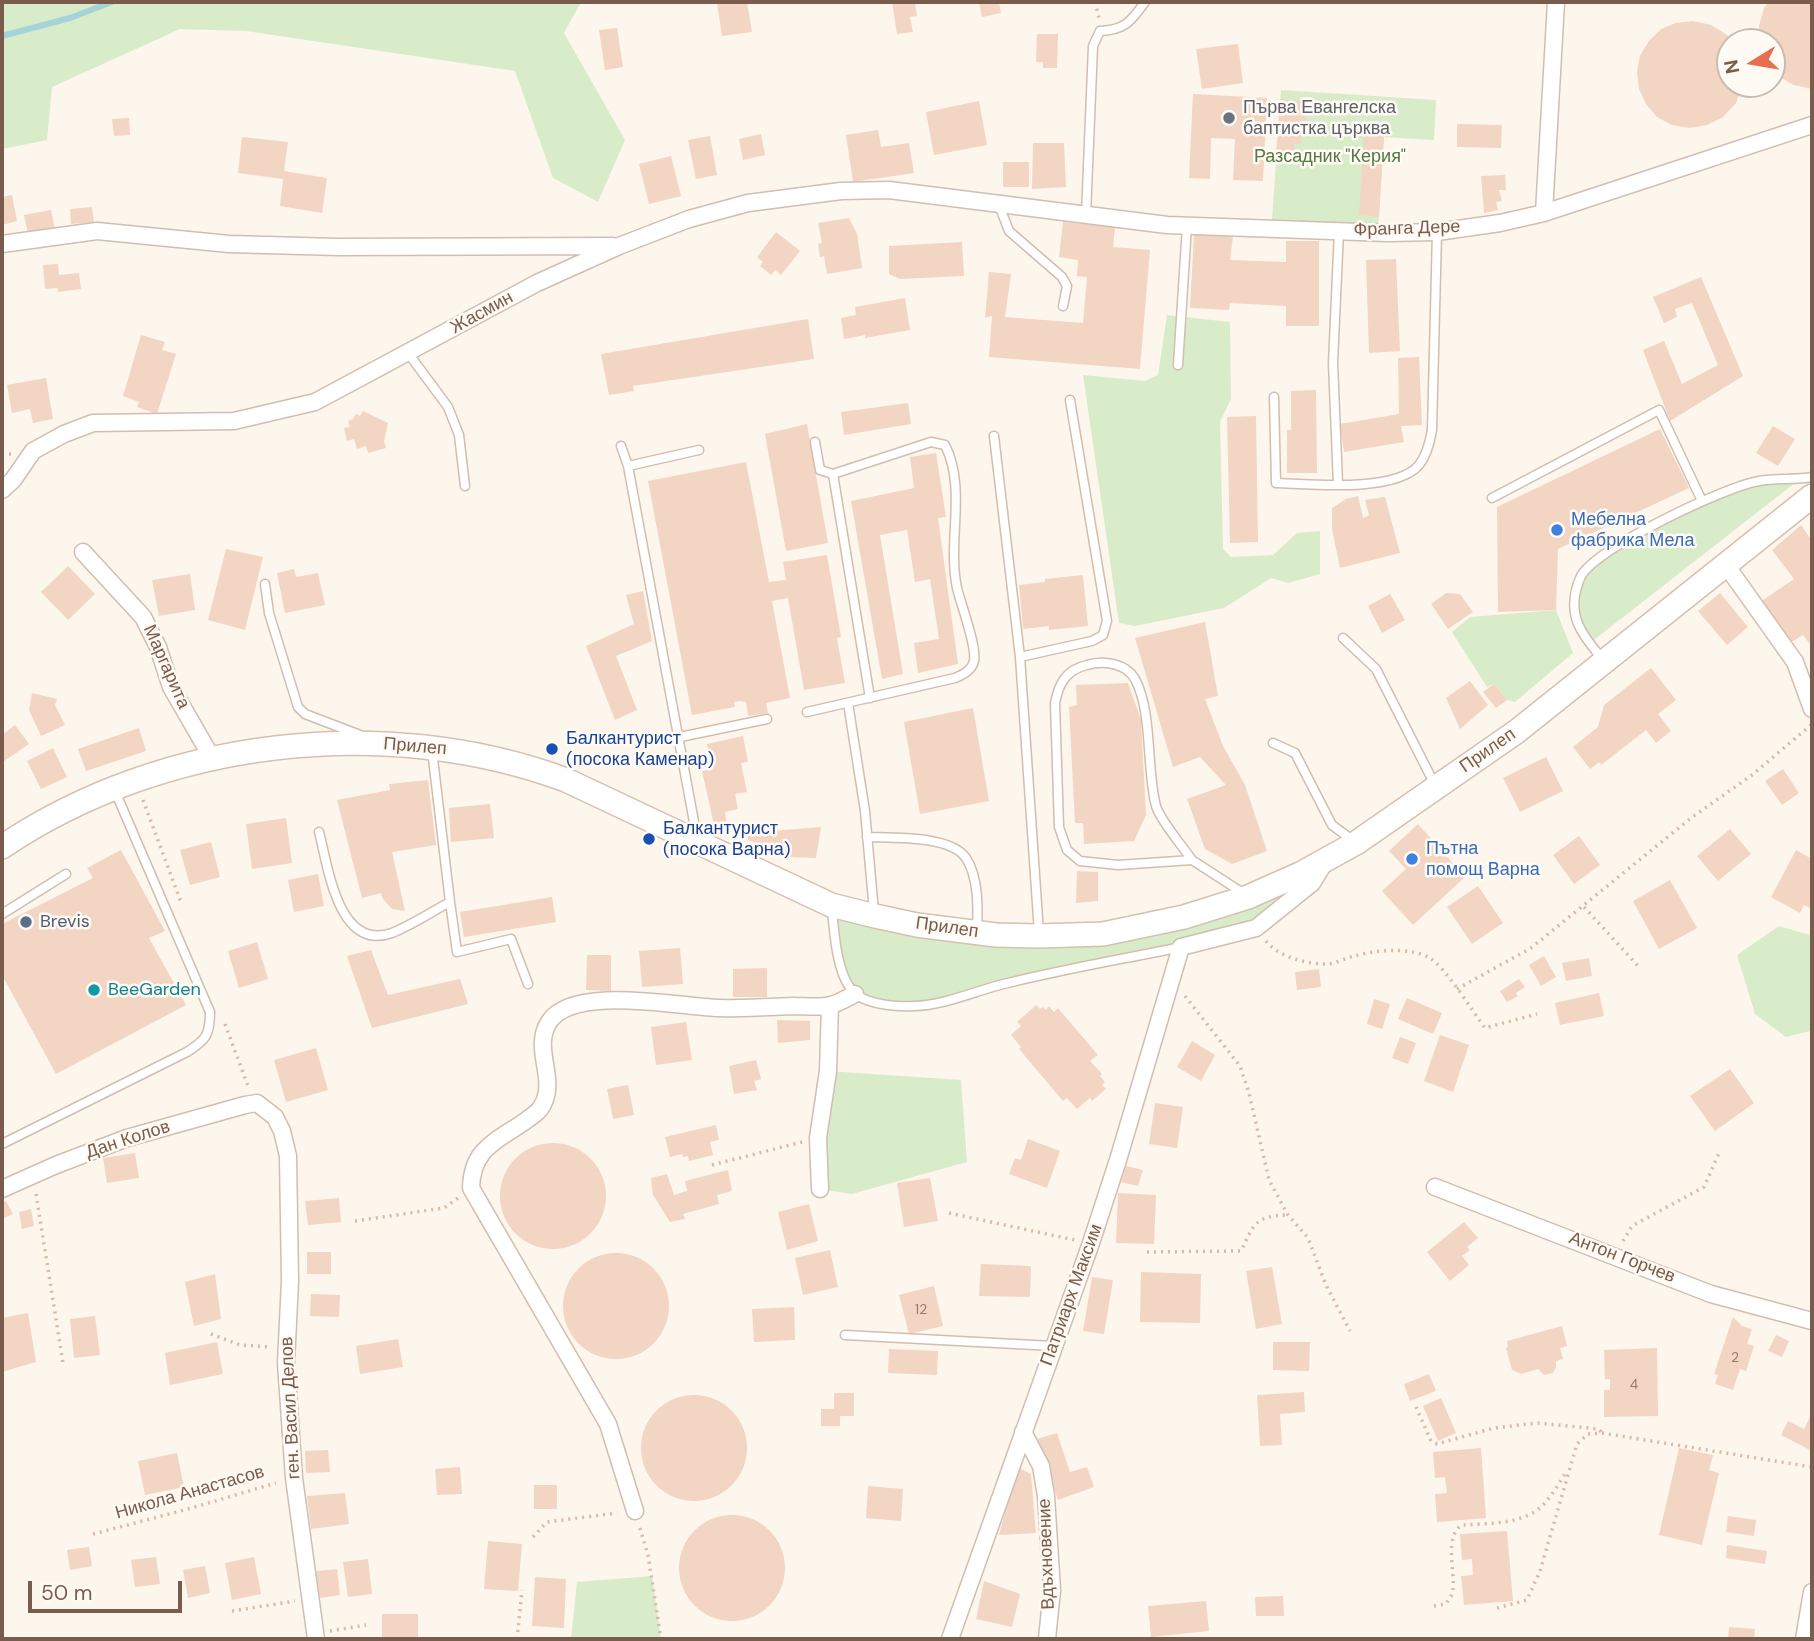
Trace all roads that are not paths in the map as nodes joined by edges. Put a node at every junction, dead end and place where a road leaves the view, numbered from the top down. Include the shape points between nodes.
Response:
1 (1146, 2) edge
2 (1556, 2) edge
3 (1812, 125) edge
4 (993, 205) junction
5 (1544, 213) junction
6 (1086, 215) junction
7 (1187, 226) junction
8 (1339, 231) junction
9 (1437, 232) junction
10 (2, 244) edge
11 (619, 246) junction
12 (1063, 306) dead end
13 (408, 353) junction
14 (1178, 365) dead end
15 (1274, 397) dead end
16 (1070, 400) dead end
17 (994, 436) dead end
18 (815, 442) dead end
19 (621, 446) dead end
20 (699, 450) dead end
21 (628, 466) junction
22 (833, 474) junction
23 (1812, 477) edge
24 (1338, 484) junction
25 (465, 486) dead end
26 (2, 490) edge
27 (1812, 496) edge
28 (1492, 498) dead end
29 (1702, 500) junction
30 (83, 552) dead end
31 (1726, 565) junction
32 (265, 584) dead end
33 (1343, 638) dead end
34 (1020, 657) junction
35 (1604, 661) junction
36 (870, 698) junction
37 (848, 703) junction
38 (1812, 709) edge
39 (807, 712) dead end
40 (767, 719) dead end
41 (680, 737) junction
42 (380, 743) junction
43 (1273, 743) dead end
44 (432, 746) junction
45 (212, 758) junction
46 (1436, 787) junction
47 (114, 788) junction
48 (319, 832) dead end
49 (867, 837) junction
50 (697, 841) junction
51 (1356, 842) junction
52 (2, 848) edge
53 (1192, 860) junction
54 (1325, 861) junction
55 (66, 874) dead end
56 (1248, 897) junction
57 (450, 902) junction
58 (831, 905) junction
59 (2, 914) edge
60 (875, 916) junction
61 (977, 932) junction
62 (1039, 936) junction
63 (1181, 947) junction
64 (528, 984) dead end
65 (855, 994) junction
66 (830, 1005) junction
67 (257, 1102) joint
68 (2, 1144) edge
69 (1435, 1186) dead end
70 (2, 1189) edge
71 (820, 1189) dead end
72 (1812, 1321) edge
73 (845, 1335) dead end
74 (1053, 1346) junction
75 (1023, 1432) junction
76 (635, 1511) road end
77 (1812, 1592) edge
78 (315, 1636) edge
79 (950, 1639) edge
80 (1047, 1639) edge
81 (1804, 1639) edge

1 - 6 lane via 1126,26 1100,31 1093,46
2 - 5 street
3 - 5 street, Франга Дере
4 - 6 street, Франга Дере
4 - 11 street, Жасмин via 889,190 790,196 689,219
4 - 12 lane via 1009,231 1062,277 1067,286
5 - 9 street, Франга Дере
6 - 7 street, Франга Дере
7 - 8 street, Франга Дере
7 - 14 lane
8 - 9 street, Франга Дере
8 - 24 lane via 1333,363
9 - 24 lane via 1429,447 1408,475 1391,482
10 - 11 street via 97,231 229,244 325,247
11 - 13 street, Жасмин via 537,283
13 - 25 lane via 448,407 459,435
13 - 26 street, Жасмин via 315,402 234,421 93,423 33,451
15 - 24 lane via 1276,483
16 - 34 lane via 1107,621 1103,635 1092,641
17 - 34 lane
18 - 22 lane via 820,470
19 - 21 lane
20 - 21 lane
21 - 41 lane
22 - 36 lane
22 - 36 lane via 931,442 945,445 956,473 956,585 974,662 955,678
23 - 29 lane via 1760,481
27 - 31 street, Прилеп
28 - 29 lane via 1660,410
29 - 35 lane via 1611,550 1582,576 1575,615
30 - 45 street, Маргарита via 143,617 171,687
31 - 35 street, Прилеп
31 - 38 street via 1794,662
32 - 42 lane via 269,614 298,707 305,714
33 - 46 lane via 1376,669
34 - 62 lane
35 - 46 street, Прилеп via 1516,732
36 - 37 lane
37 - 39 lane
37 - 49 lane
40 - 41 lane
41 - 50 lane
42 - 44 street, Прилеп
42 - 45 street, Прилеп via 293,747
43 - 51 lane via 1295,752 1332,825
44 - 50 street, Прилеп via 537,769
44 - 57 lane
45 - 47 street, Прилеп
46 - 51 street, Прилеп
47 - 52 street, Прилеп via 29,829
47 - 68 lane via 210,1012 210,1030 187,1052
48 - 57 lane via 338,904 350,922 367,934 393,932
49 - 60 lane
49 - 61 lane via 920,839 947,845 965,856 978,907
50 - 58 street, Прилеп
51 - 54 street, Прилеп
53 - 53 lane via 1157,808 1142,697 1134,676 1105,662 1072,670 1059,685 1055,703 1059,827 1068,849 1080,861 1118,865
53 - 56 lane
54 - 56 street, Прилеп
54 - 63 street via 1312,884 1256,928
55 - 59 lane
56 - 62 street, Прилеп via 1184,917 1103,934
57 - 64 lane via 457,952 511,939
58 - 60 street, Прилеп
58 - 65 lane via 836,951
60 - 61 street, Прилеп
61 - 62 street, Прилеп
63 - 65 lane via 1006,984 940,1003 912,1007 872,1002
63 - 74 street, Патриарх Максим via 1118,1160
65 - 66 street
66 - 71 street via 828,1071 818,1138
66 - 76 street via 717,1008 643,1000 580,1004 559,1011 549,1022 542,1046 548,1094 539,1111 494,1140 471,1173 471,1188 608,1424
67 - 70 street, Дан Колов via 127,1138
67 - 78 street, ген. Васил Делов via 275,1116 288,1156 286,1348 294,1478
69 - 72 street, Антон Горчев via 1711,1294
73 - 74 lane
74 - 75 street, Патриарх Максим
75 - 79 street, Патриарх Максим
75 - 80 street, Вдъхновение via 1041,1466 1046,1496 1052,1590
77 - 81 street

